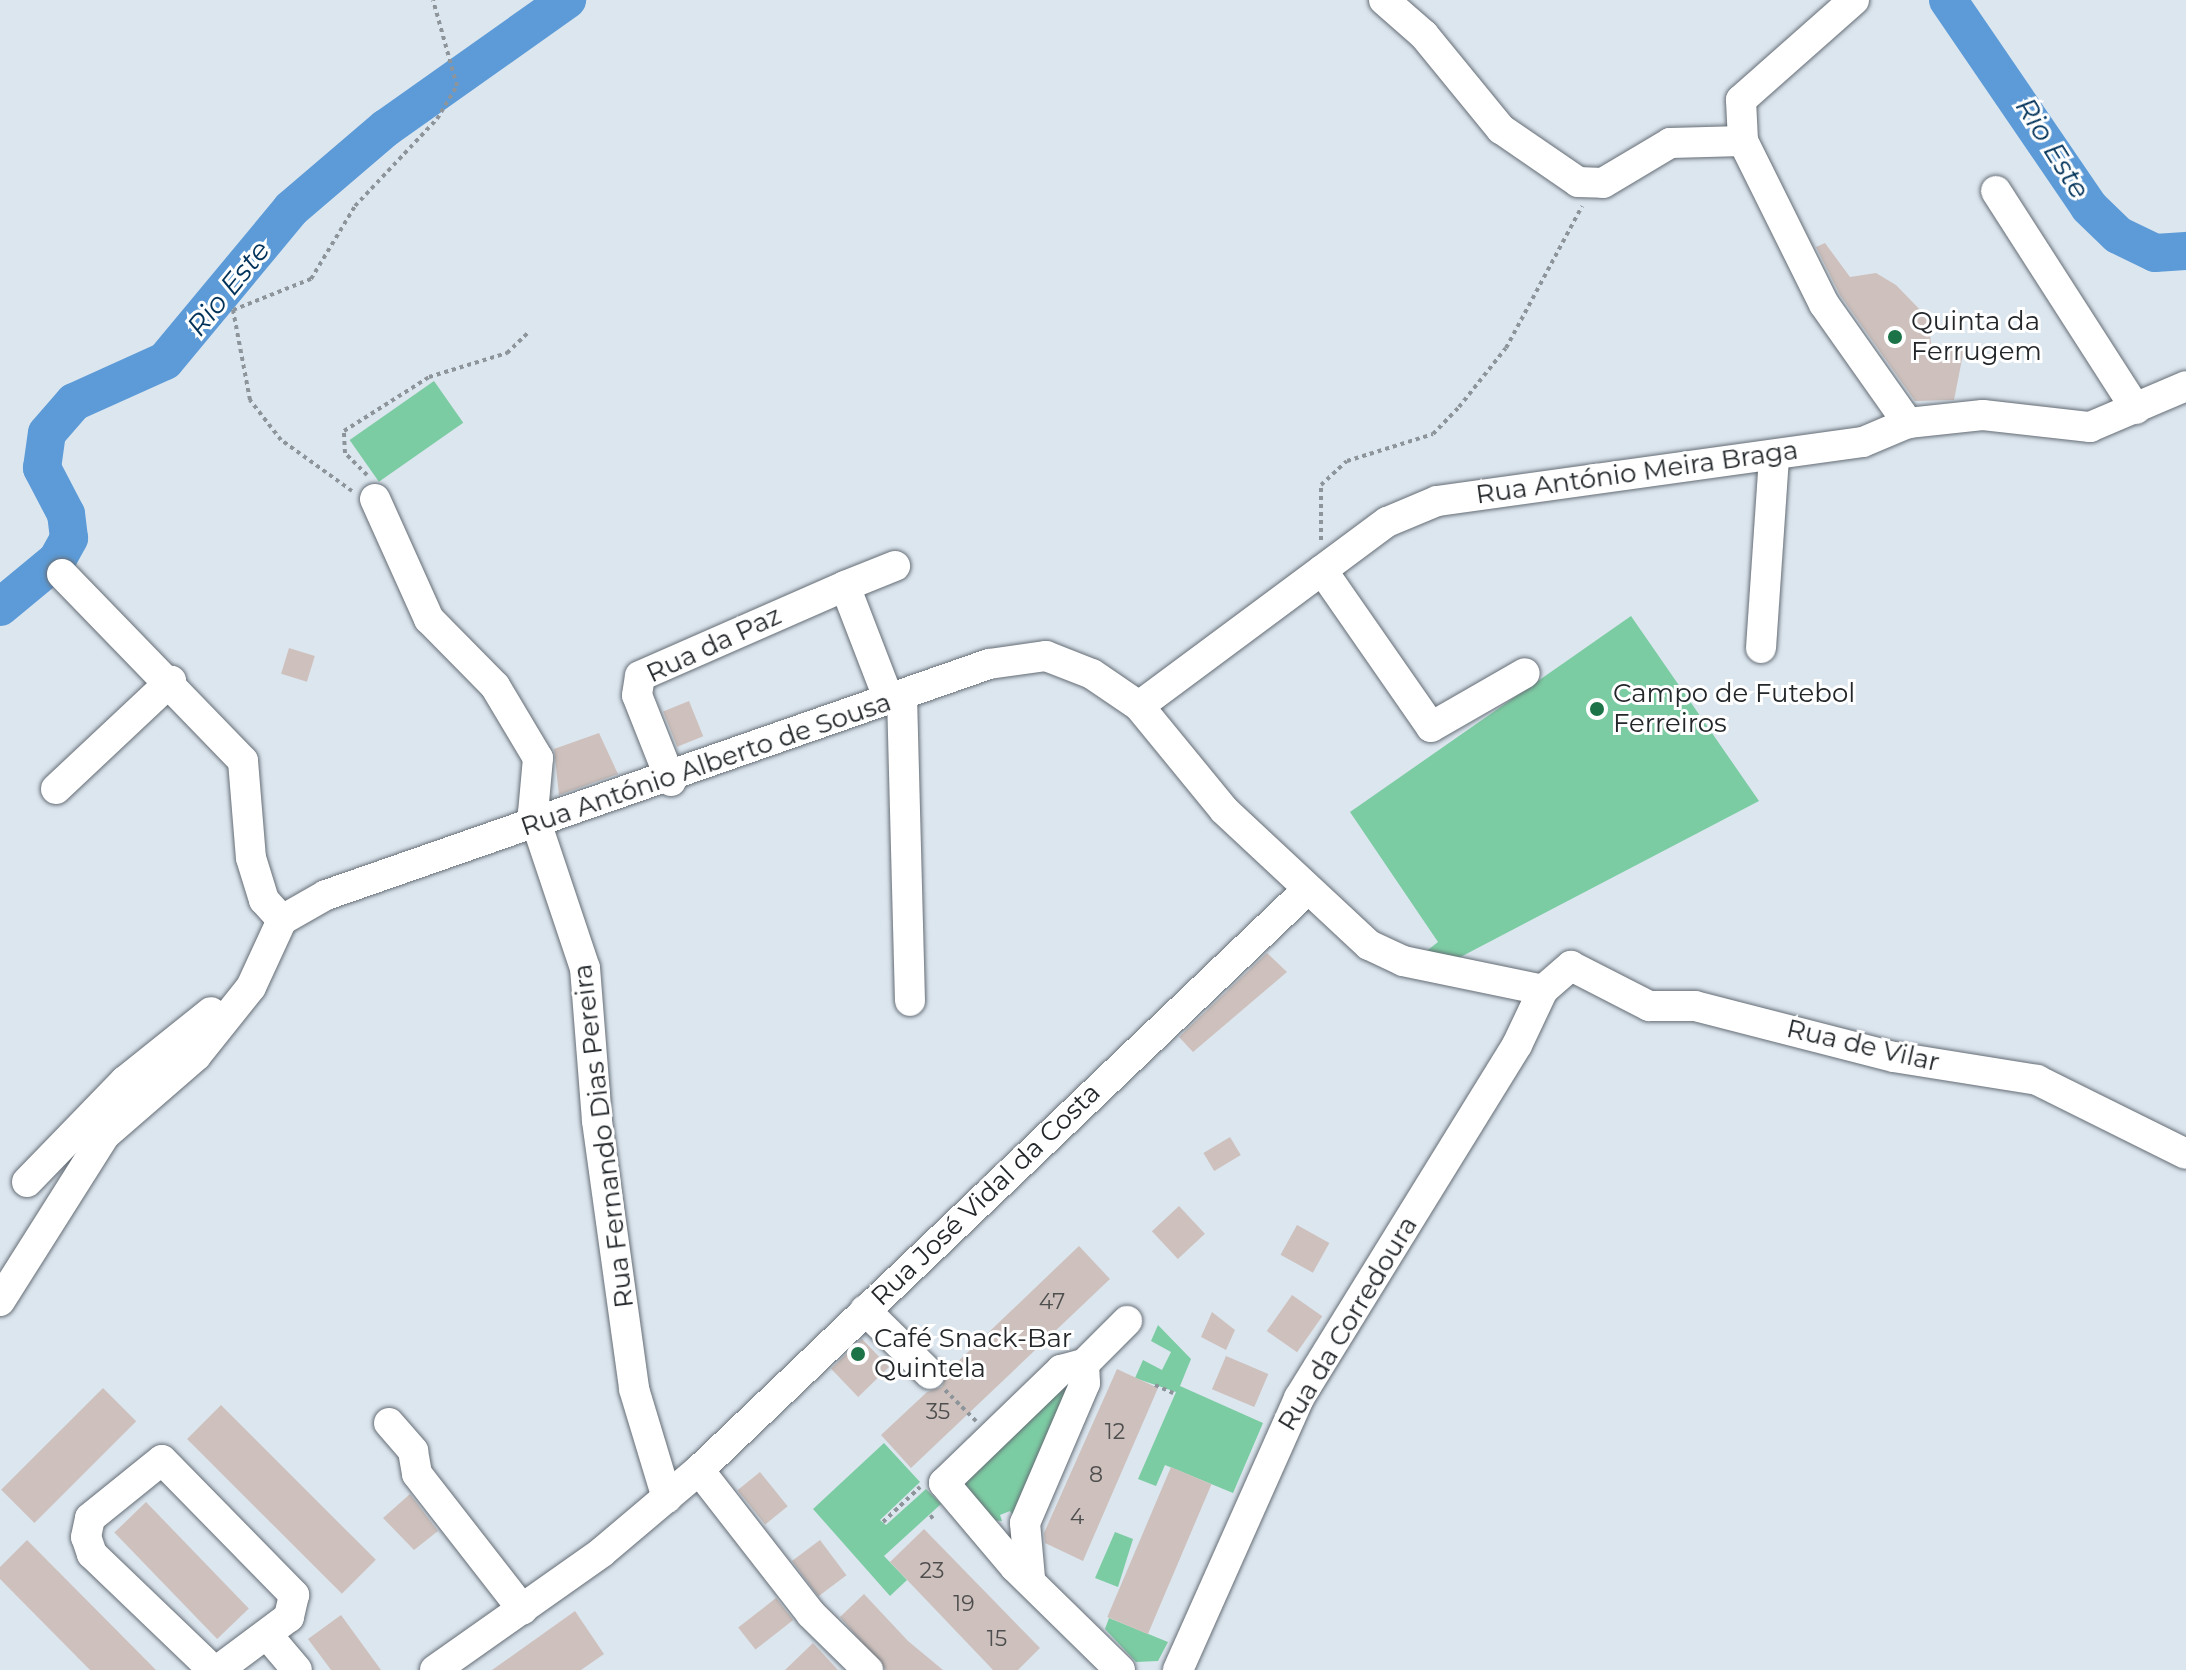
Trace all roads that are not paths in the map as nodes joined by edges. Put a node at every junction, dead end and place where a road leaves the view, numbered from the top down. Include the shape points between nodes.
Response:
1 (1384, 0) edge
2 (1854, 0) edge
3 (1743, 141) junction
4 (1996, 191) dead end
5 (2186, 386) edge
6 (2136, 409) junction
7 (1908, 423) junction
8 (1774, 455) junction
9 (378, 505) road end
10 (895, 566) dead end
11 (1322, 570) junction
12 (62, 574) dead end
13 (845, 586) junction
14 (1761, 648) dead end
15 (1525, 673) dead end
16 (171, 681) junction
17 (896, 698) junction
18 (1134, 703) junction
19 (671, 781) junction
20 (56, 789) dead end
21 (536, 824) junction
22 (1306, 891) junction
23 (282, 920) junction
24 (1543, 990) junction
25 (241, 999) junction
26 (910, 1001) dead end
27 (2186, 1154) edge
28 (27, 1182) dead end
29 (0, 1301) edge
30 (865, 1310) junction
31 (1127, 1321) dead end
32 (1084, 1364) junction
33 (936, 1380) road end
34 (389, 1423) dead end
35 (699, 1470) junction
36 (667, 1498) junction
37 (978, 1523) junction
38 (1025, 1523) junction
39 (1030, 1578) junction
40 (523, 1610) junction
41 (269, 1637) junction
42 (216, 1670) edge
43 (297, 1670) edge
44 (435, 1670) edge
45 (868, 1670) edge
46 (1120, 1670) edge
47 (1178, 1670) edge

1 - 3 street via 1424,35 1501,129 1590,186 1670,143
2 - 3 street via 1741,100
3 - 7 street via 1824,304
4 - 6 street
5 - 6 street, Rua António Meira Braga
6 - 7 street, Rua António Meira Braga via 2090,427 1983,415
7 - 8 street, Rua António Meira Braga via 1863,442
8 - 11 street, Rua António Meira Braga via 1437,501 1387,522
8 - 14 street
9 - 21 street via 429,619 495,686 538,758
10 - 13 street, Rua da Paz
11 - 15 street via 1431,727
11 - 18 street, Rua António Meira Braga
12 - 16 street
13 - 17 street
13 - 19 street, Rua da Paz via 640,676 637,695
16 - 20 street
16 - 23 street via 243,761 251,858 264,900
17 - 18 street, Rua António Alberto de Sousa via 989,664 1046,656 1092,674
17 - 19 street, Rua António Alberto de Sousa
17 - 26 street
18 - 22 street via 1224,810
19 - 21 street, Rua António Alberto de Sousa
21 - 23 street, Rua António Alberto de Sousa via 326,895
21 - 36 street, Rua Fernando Dias Pereira via 575,920 585,968 595,1105 634,1389
22 - 24 street via 1369,945 1403,961
22 - 30 street, Rua José Vidal da Costa
23 - 25 street
24 - 27 street, Rua de Vilar via 1571,966 1649,1006 1695,1006 1894,1057 2013,1073 2072,1094
24 - 47 street, Rua da Corredoura via 1299,1398
25 - 28 street via 218,1004 125,1081
25 - 29 street via 196,1056 105,1135
30 - 33 street
30 - 35 street, Rua José Vidal da Costa
31 - 32 street
32 - 37 street via 1061,1370 944,1483
32 - 38 street via 1085,1383
34 - 40 street via 413,1451 417,1474
35 - 36 street, Rua José Vidal da Costa
35 - 45 street via 811,1614
36 - 40 street, Rua José Vidal da Costa
37 - 38 street via 1005,1529
37 - 39 street
38 - 39 street
39 - 46 street
40 - 44 street, Rua José Vidal da Costa
41 - 42 street
41 - 42 street via 289,1617 294,1595 284,1578 177,1470 162,1460 146,1466 90,1518 86,1537 92,1554
41 - 43 street

